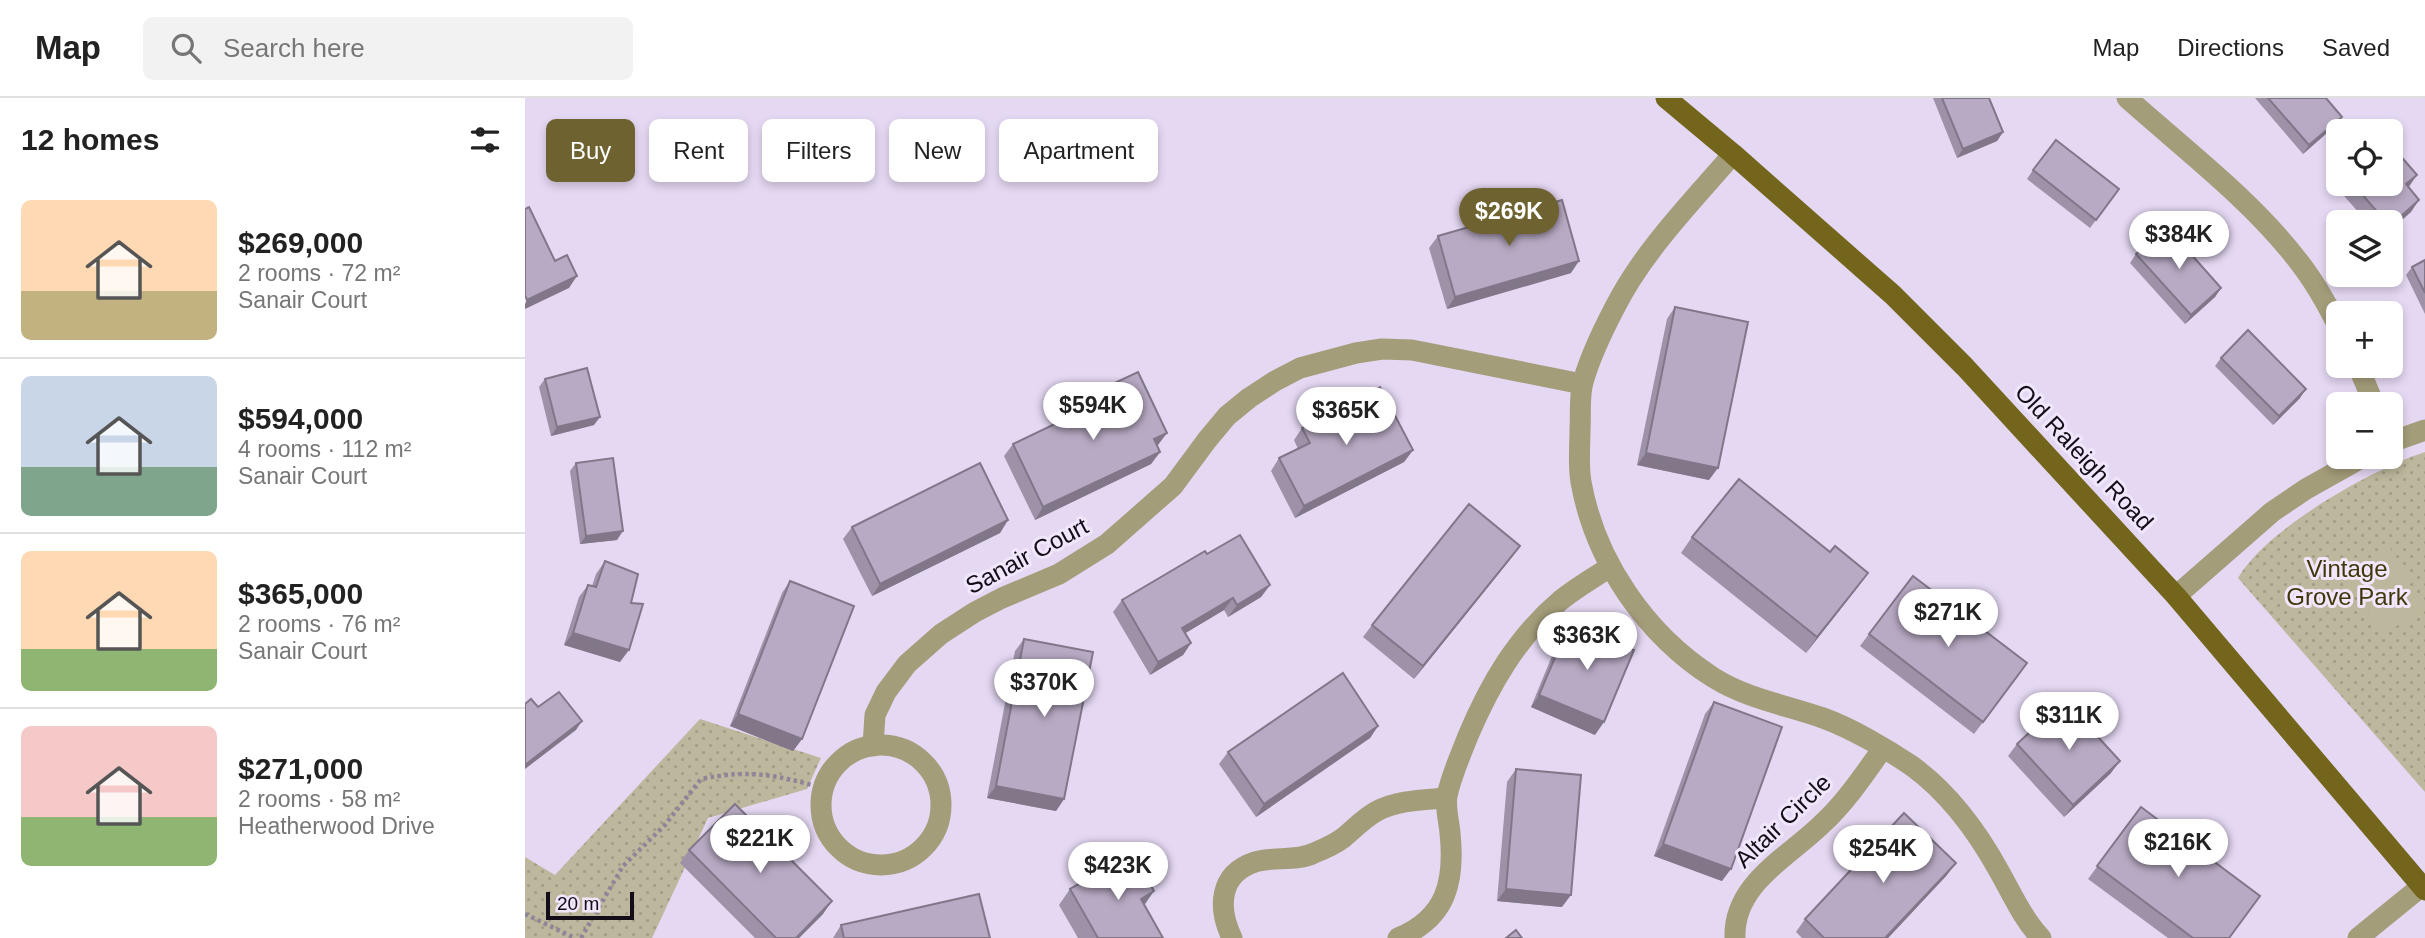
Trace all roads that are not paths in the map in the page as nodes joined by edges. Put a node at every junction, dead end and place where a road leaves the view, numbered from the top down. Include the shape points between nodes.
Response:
1 (1666, 98) edge
2 (2127, 98) edge
3 (1733, 154) junction
4 (2326, 303) edge
5 (1582, 384) junction
6 (2425, 430) edge
7 (2403, 438) edge
8 (2342, 469) edge
9 (1609, 567) junction
10 (2176, 596) junction
11 (873, 746) junction
12 (1883, 748) junction
13 (1446, 798) junction
14 (2423, 888) edge
15 (1232, 938) edge
16 (1398, 938) edge
17 (1735, 938) edge
18 (2041, 938) edge
19 (2358, 938) edge

1 - 3 main road, Old Raleigh Road
2 - 4 street via 2255,213 2299,261
3 - 5 street via 1655,246 1615,306
3 - 10 main road, Old Raleigh Road via 1893,295
5 - 9 street via 1581,479
5 - 11 street, Sanair Court via 1412,350 1356,353 1300,368 1227,416 1173,486 1107,544 1059,574 975,612 907,664 875,715
6 - 7 street
8 - 10 street via 2272,512
9 - 12 street via 1674,648 1716,680 1762,701 1825,719
9 - 13 street via 1562,599 1515,648 1479,711
10 - 14 main road, Old Raleigh Road
11 - 11 street via 910,752 936,780 940,799 932,836 904,860 885,865 849,856 834,843 821,808 830,772 856,750
12 - 17 street, Altair Circle via 1846,799 1755,882 1738,913
12 - 18 street via 1938,788 1966,819
13 - 15 street via 1403,802 1379,810 1312,855 1255,862 1238,871 1227,885 1222,904
13 - 16 street via 1449,888 1425,923
14 - 19 street

